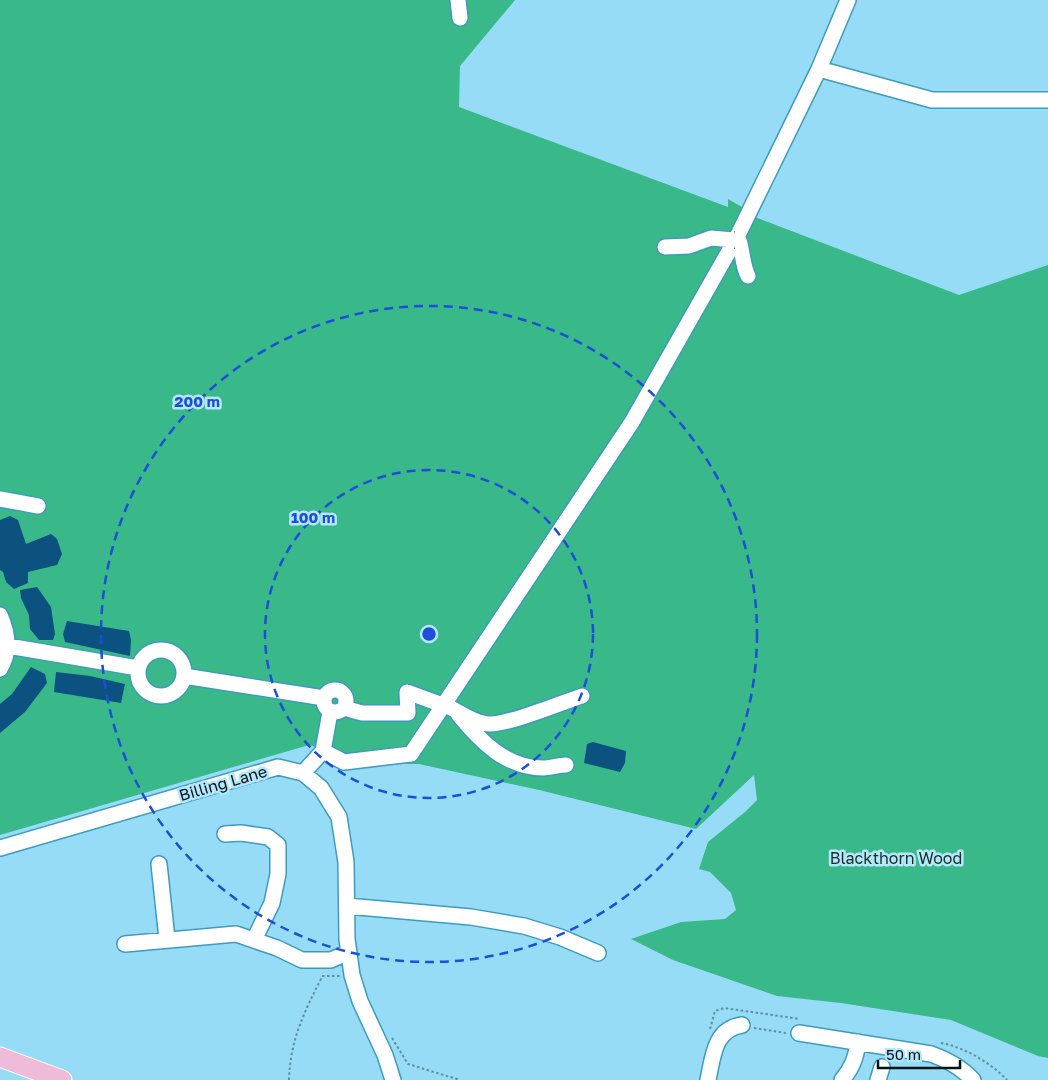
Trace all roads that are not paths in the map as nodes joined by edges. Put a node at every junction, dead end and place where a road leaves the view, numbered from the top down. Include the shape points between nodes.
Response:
1 (458, 0) edge
2 (848, 0) edge
3 (460, 18) dead end
4 (819, 69) junction
5 (1048, 100) edge
6 (665, 248) dead end
7 (748, 276) dead end
8 (0, 499) edge
9 (38, 506) dead end
10 (0, 615) edge
11 (8, 646) junction
12 (138, 668) junction
13 (0, 669) edge
14 (184, 676) junction
15 (582, 696) dead end
16 (333, 706) junction
17 (447, 707) junction
18 (323, 751) junction
19 (566, 765) dead end
20 (303, 773) junction
21 (225, 834) dead end
22 (0, 848) edge
23 (159, 864) dead end
24 (347, 906) junction
25 (167, 939) junction
26 (254, 940) junction
27 (125, 944) dead end
28 (349, 952) junction
29 (598, 953) dead end
30 (732, 1022) road end
31 (799, 1033) road end
32 (858, 1042) junction
33 (0, 1057) edge
34 (62, 1080) edge
35 (393, 1080) edge
36 (708, 1080) edge
37 (842, 1080) edge
38 (973, 1080) edge

1 - 3 street
2 - 4 street
4 - 5 street via 932,100
4 - 18 street via 737,237 632,422 411,754 344,762
6 - 7 street via 689,246 711,238 739,240
8 - 9 street
10 - 11 street
11 - 12 street
11 - 13 street
12 - 14 street via 145,656 158,649 165,650 178,656
12 - 14 street via 144,688 157,695 171,694
14 - 16 street
15 - 17 street via 488,724
16 - 17 street via 362,713 408,713 407,692
16 - 18 street
17 - 19 street via 491,750 506,760 529,767
18 - 20 street
20 - 22 street, Billing Lane via 278,767
20 - 24 street, Billing Lane via 321,788 339,817 346,862
21 - 26 street via 268,837 278,844 278,874 272,902
23 - 25 street
24 - 28 street, Billing Lane
24 - 29 street via 471,917 524,926
25 - 26 street via 236,934
25 - 27 street
26 - 28 street via 302,960 331,960
28 - 35 street, Billing Lane via 360,1001
30 - 36 street via 717,1042
31 - 32 street
32 - 37 street via 856,1057
32 - 38 street via 943,1058
33 - 34 main road

